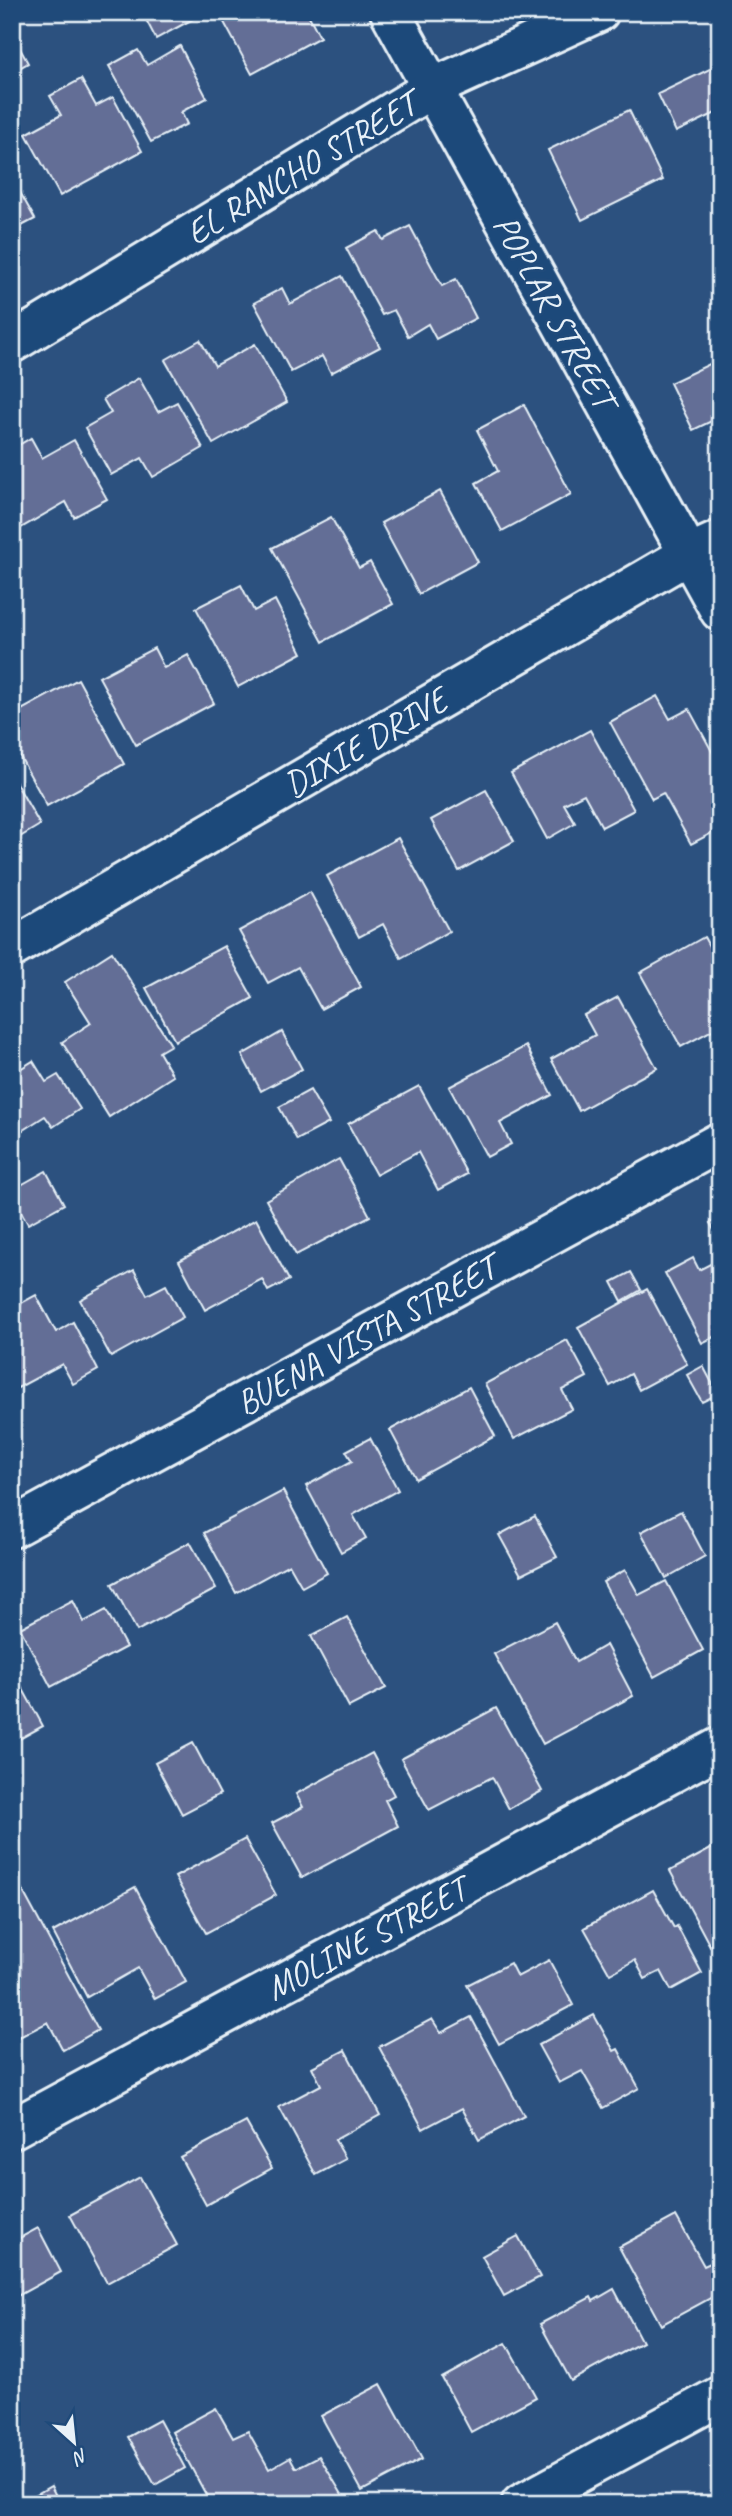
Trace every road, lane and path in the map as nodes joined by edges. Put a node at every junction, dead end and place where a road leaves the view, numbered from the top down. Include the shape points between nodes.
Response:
1 (390, 12) edge
2 (599, 12) edge
3 (432, 88) junction
4 (12, 343) edge
5 (704, 547) edge
6 (720, 611) edge
7 (12, 948) edge
8 (720, 1142) edge
9 (12, 1528) edge
10 (720, 1747) edge
11 (12, 2129) edge
12 (720, 2396) edge
13 (521, 2504) edge

1 - 3 street, POPLAR STREET
2 - 3 street, EL RANCHO STREET
3 - 4 street, EL RANCHO STREET
3 - 5 street, POPLAR STREET
5 - 6 street, POPLAR STREET
5 - 7 street, DIXIE DRIVE
8 - 9 street, BUENA VISTA STREET
10 - 11 street, MOLINE STREET
12 - 13 street

